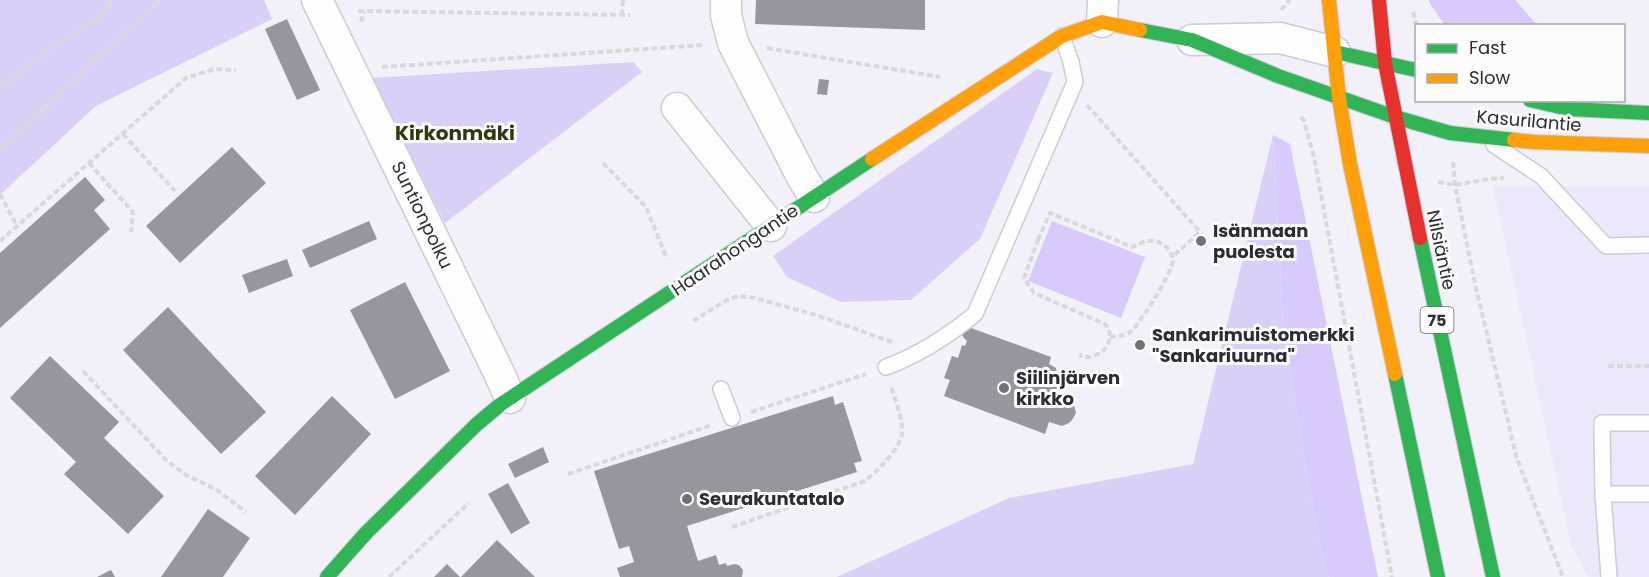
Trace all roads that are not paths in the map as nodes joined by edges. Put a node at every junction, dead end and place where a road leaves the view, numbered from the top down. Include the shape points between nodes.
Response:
1 (317, 0) edge
2 (1329, 0) edge
3 (1379, 0) edge
4 (1102, 11) edge
5 (728, 19) edge
6 (1062, 36) junction
7 (1192, 40) junction
8 (1335, 52) junction
9 (1385, 63) junction
10 (1415, 70) edge
11 (1339, 98) junction
12 (1539, 102) edge
13 (677, 108) dead end
14 (1569, 109) junction
15 (1649, 113) edge
16 (1395, 117) junction
17 (1480, 136) junction
18 (1534, 142) junction
19 (1649, 146) edge
20 (1541, 176) junction
21 (814, 197) junction
22 (771, 226) junction
23 (1649, 245) edge
24 (886, 367) road end
25 (721, 389) dead end
26 (510, 398) junction
27 (732, 418) dead end
28 (1649, 423) edge
29 (1603, 494) junction
30 (1649, 494) edge
31 (327, 577) edge
32 (1438, 577) edge
33 (1493, 577) edge
34 (1609, 577) edge

1 - 26 street, Suntionpolku
2 - 8 street
3 - 9 street, Nilsiäntie / 75
4 - 6 street, Haarahongantie
4 - 7 street, Haarahongantie
5 - 21 street
6 - 21 street, Haarahongantie
6 - 24 lane via 1075,82 975,314 921,352
7 - 8 street, Haarahongantie via 1280,38
7 - 11 street, Haarahongantie
8 - 9 street
8 - 11 street
9 - 10 street
9 - 16 street, Nilsiäntie / 75
11 - 16 street, Kasurilantie
11 - 32 street
12 - 14 street, Kasurilantie
13 - 22 street
14 - 15 street, Kasurilantie
14 - 18 street via 1549,122
16 - 17 street, Kasurilantie via 1450,133
16 - 33 street, Nilsiäntie / 75
17 - 18 street, Kasurilantie
17 - 20 lane
18 - 19 street, Kasurilantie
18 - 20 lane
20 - 23 lane via 1606,246
21 - 22 street, Haarahongantie
22 - 26 street, Haarahongantie
25 - 27 lane
26 - 31 street, Haarahongantie via 477,424 366,532
28 - 29 lane via 1602,423
29 - 30 lane
29 - 34 lane

